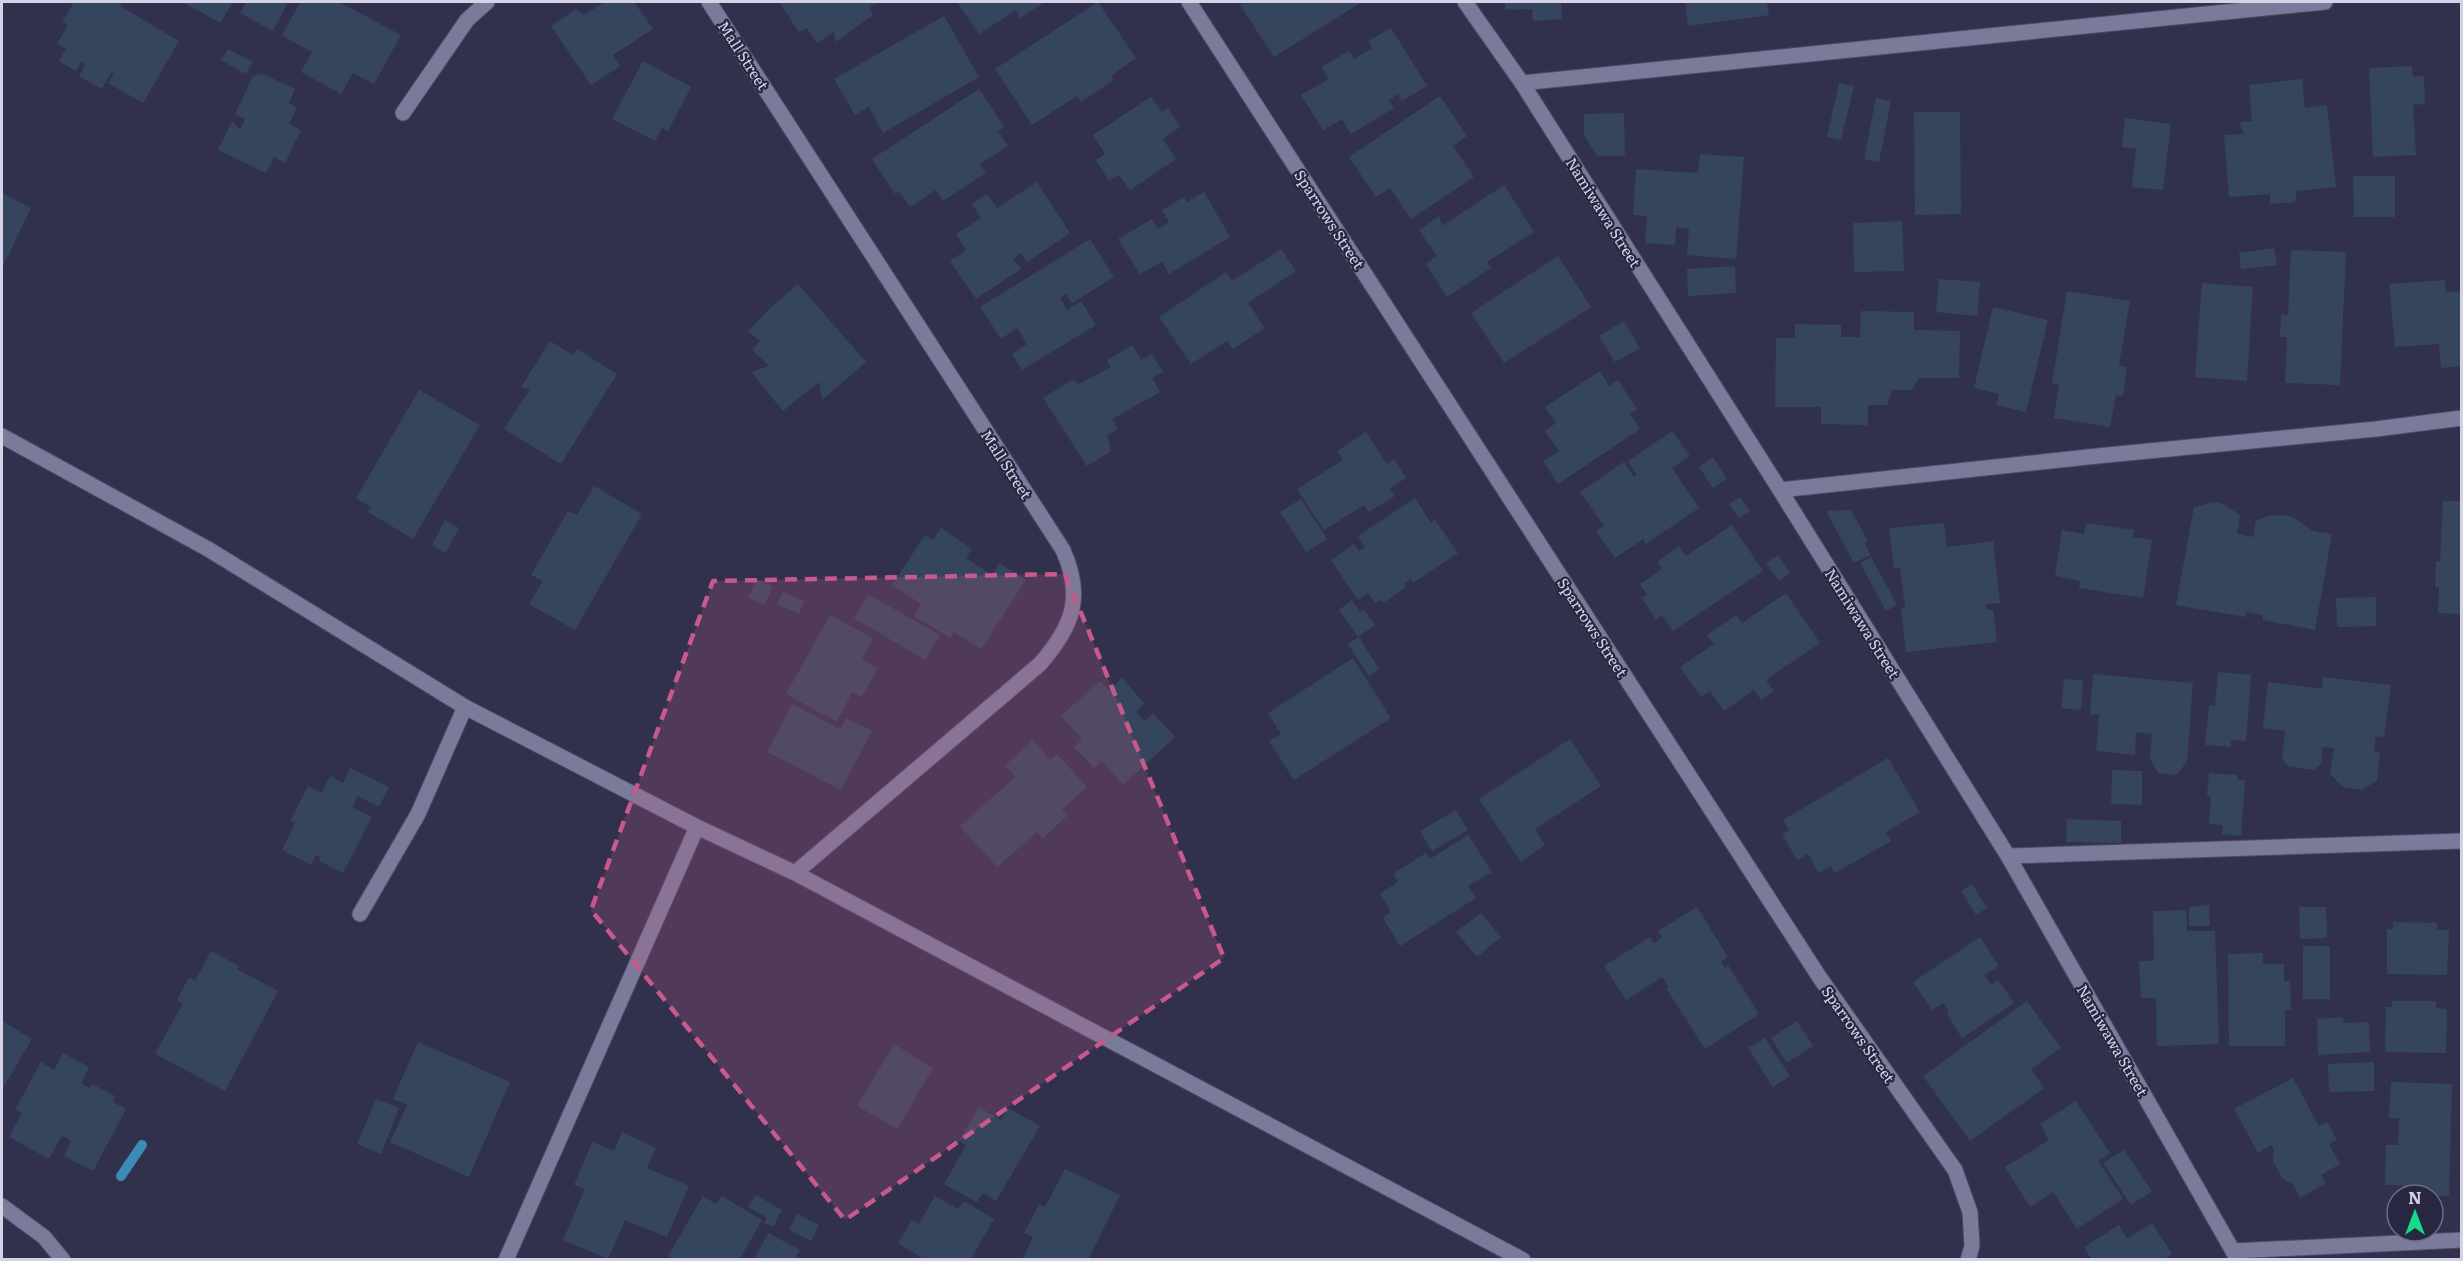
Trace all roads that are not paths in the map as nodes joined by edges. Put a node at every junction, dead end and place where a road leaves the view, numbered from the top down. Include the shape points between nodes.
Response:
1 (487, 2) edge
2 (710, 2) edge
3 (1189, 2) edge
4 (1465, 2) edge
5 (2325, 2) edge
6 (1522, 83) junction
7 (403, 113) dead end
8 (2462, 418) edge
9 (2, 436) edge
10 (1780, 490) junction
11 (465, 707) junction
12 (697, 827) junction
13 (2462, 841) edge
14 (2008, 856) junction
15 (795, 873) junction
16 (360, 914) dead end
17 (2, 1206) edge
18 (2462, 1240) edge
19 (2236, 1255) edge
20 (63, 1260) edge
21 (506, 1260) edge
22 (1523, 1260) edge
23 (1968, 1260) edge

1 - 7 street via 467,20
2 - 15 street, Mall Street via 1063,550 1075,590 1058,644 1040,664
3 - 23 street, Sparrows Street via 1820,978 1955,1170 1970,1212 1972,1246
4 - 6 street, Namiwawa Street
5 - 6 street
6 - 10 street, Namiwawa Street
8 - 10 street
9 - 11 street via 208,549
10 - 14 street, Namiwawa Street
11 - 12 street
11 - 16 street via 418,814
12 - 15 street
12 - 21 street
13 - 14 street
14 - 19 street, Namiwawa Street
15 - 22 street
17 - 20 street via 44,1237
18 - 19 street

